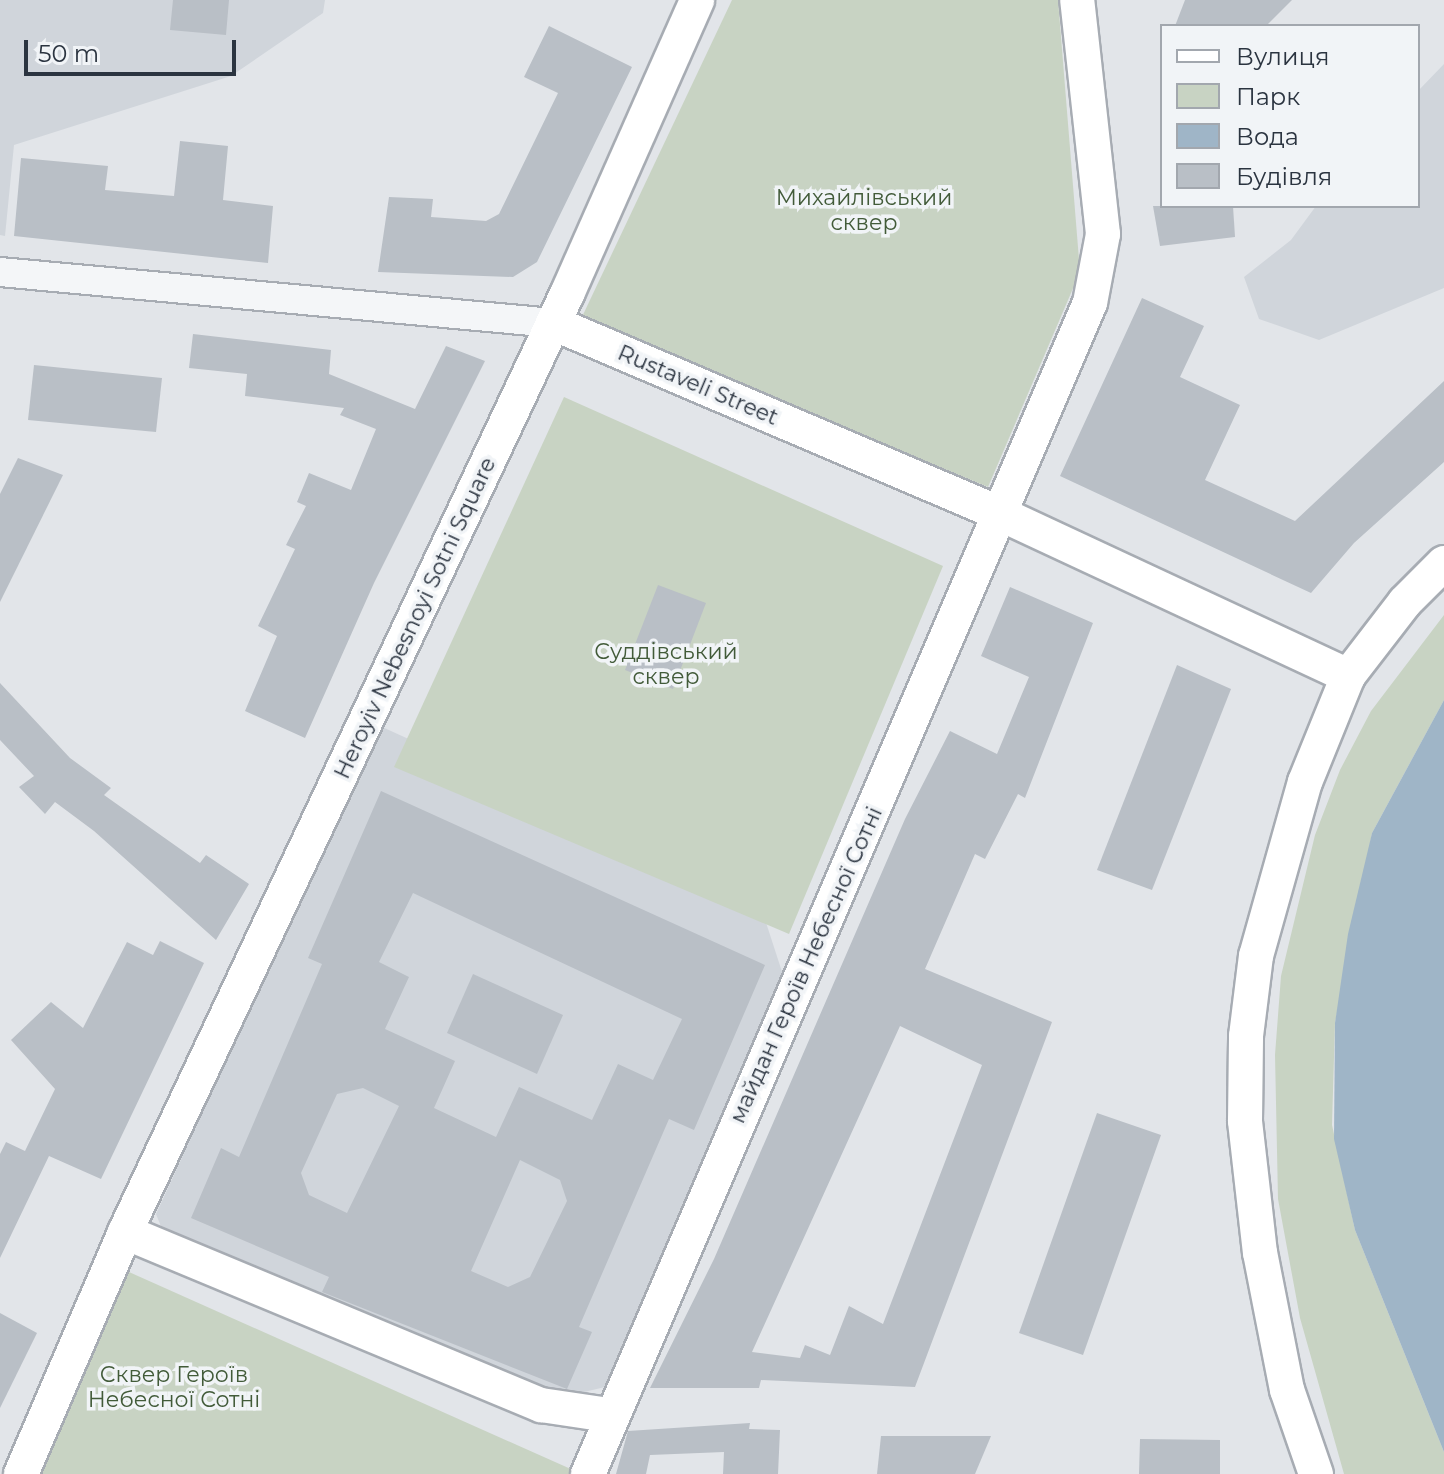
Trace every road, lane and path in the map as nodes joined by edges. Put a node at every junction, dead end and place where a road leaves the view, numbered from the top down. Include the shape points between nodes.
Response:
1 (697, 0) edge
2 (1077, 0) edge
3 (0, 272) edge
4 (553, 323) junction
5 (1003, 515) junction
6 (1444, 563) edge
7 (1348, 676) junction
8 (125, 1232) junction
9 (609, 1415) junction
10 (21, 1474) edge
11 (588, 1474) edge
12 (1316, 1474) edge

1 - 4 main road, Heroyiv Nebesnoyi Sotni Square
2 - 5 main road via 1102,256 1090,303
3 - 4 street, Rustaveli Street
4 - 5 main road, Rustaveli Street
4 - 8 main road, Heroyiv Nebesnoyi Sotni Square
5 - 7 main road, Rustaveli Street
5 - 9 main road, майдан Героїв Небесної Сотні
6 - 7 main road via 1405,602
7 - 12 main road via 1305,782 1265,922 1246,1036 1245,1121 1260,1253 1287,1390
8 - 9 main road via 541,1405
8 - 10 main road
9 - 11 main road, майдан Героїв Небесної Сотні

